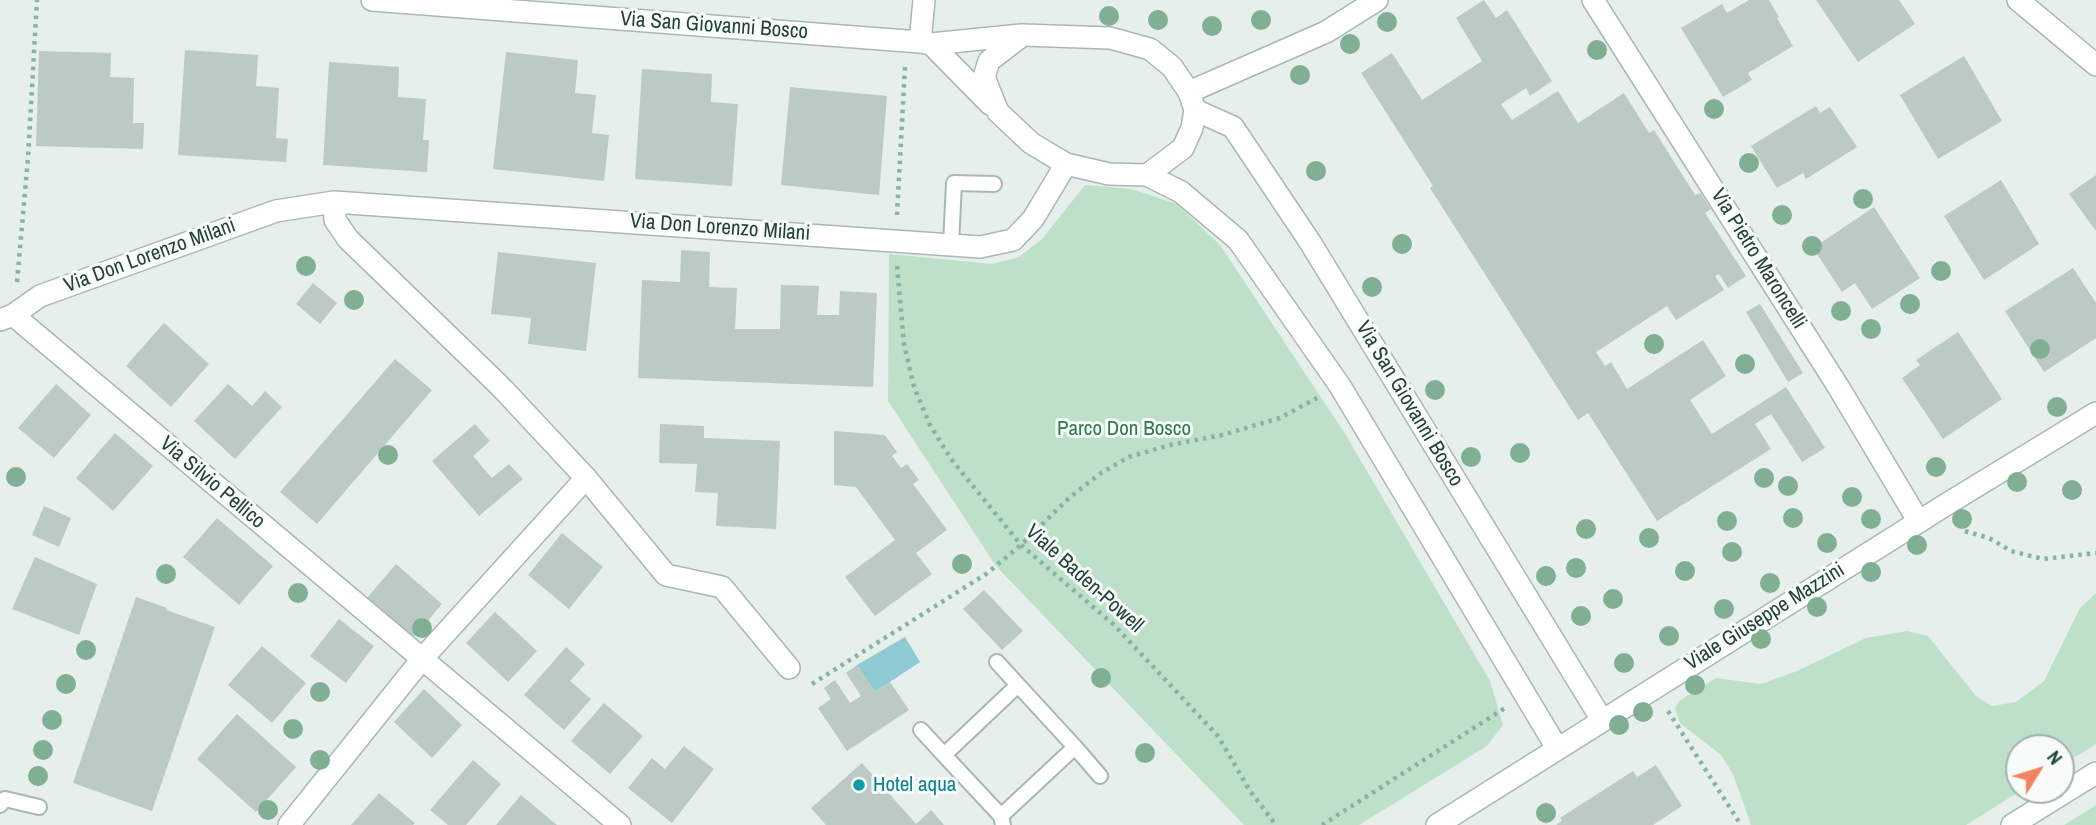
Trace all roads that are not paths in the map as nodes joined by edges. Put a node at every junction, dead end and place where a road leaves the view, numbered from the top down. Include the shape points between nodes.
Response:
1 (372, 0) edge
2 (924, 0) edge
3 (1377, 0) edge
4 (1593, 0) edge
5 (2018, 0) edge
6 (1023, 35) junction
7 (919, 42) junction
8 (2096, 65) edge
9 (1192, 101) junction
10 (998, 112) junction
11 (1066, 164) junction
12 (1147, 175) junction
13 (994, 184) dead end
14 (334, 202) junction
15 (951, 244) junction
16 (7, 318) edge
17 (2096, 413) edge
18 (586, 478) junction
19 (1919, 522) junction
20 (422, 659) junction
21 (997, 662) dead end
22 (789, 668) road end
23 (1018, 685) junction
24 (1602, 720) junction
25 (921, 730) dead end
26 (1075, 747) junction
27 (1557, 748) junction
28 (944, 755) junction
29 (2096, 773) edge
30 (1100, 776) dead end
31 (0, 805) edge
32 (39, 807) dead end
33 (1002, 820) edge
34 (289, 825) edge
35 (620, 825) edge
36 (1437, 825) edge
37 (2012, 825) edge

1 - 7 street, Via San Giovanni Bosco
2 - 7 street
3 - 9 street via 1326,32
4 - 19 street, Via Pietro Maroncelli
5 - 8 street
6 - 7 street, Via San Giovanni Bosco
6 - 9 street, Via San Giovanni Bosco via 1110,38 1150,49 1172,67
6 - 10 street via 989,61 984,77
7 - 10 street
9 - 12 street via 1192,128 1183,148
9 - 24 street, Via San Giovanni Bosco via 1233,127 1303,231
10 - 11 street via 1031,143
11 - 12 street via 1109,174
11 - 15 street, Via Don Lorenzo Milani via 1033,219 1013,240 980,247
12 - 27 street via 1181,192 1238,240 1340,386
13 - 15 lane via 954,183
14 - 15 street, Via Don Lorenzo Milani
14 - 16 street, Via Don Lorenzo Milani via 287,208 231,226 40,296
14 - 18 street via 335,220 348,239 501,387
16 - 20 street, Via Silvio Pellico
17 - 19 street, Viale Giuseppe Mazzini
18 - 20 street
18 - 22 street via 666,575 723,587
19 - 24 street, Viale Giuseppe Mazzini
20 - 34 street
20 - 35 street, Via Silvio Pellico
21 - 23 lane
23 - 26 lane
23 - 28 lane
24 - 27 street, Viale Giuseppe Mazzini
25 - 28 lane
26 - 30 lane
26 - 33 lane
27 - 36 street, Viale Giuseppe Mazzini
28 - 33 lane
29 - 37 street
31 - 32 lane via 5,799

